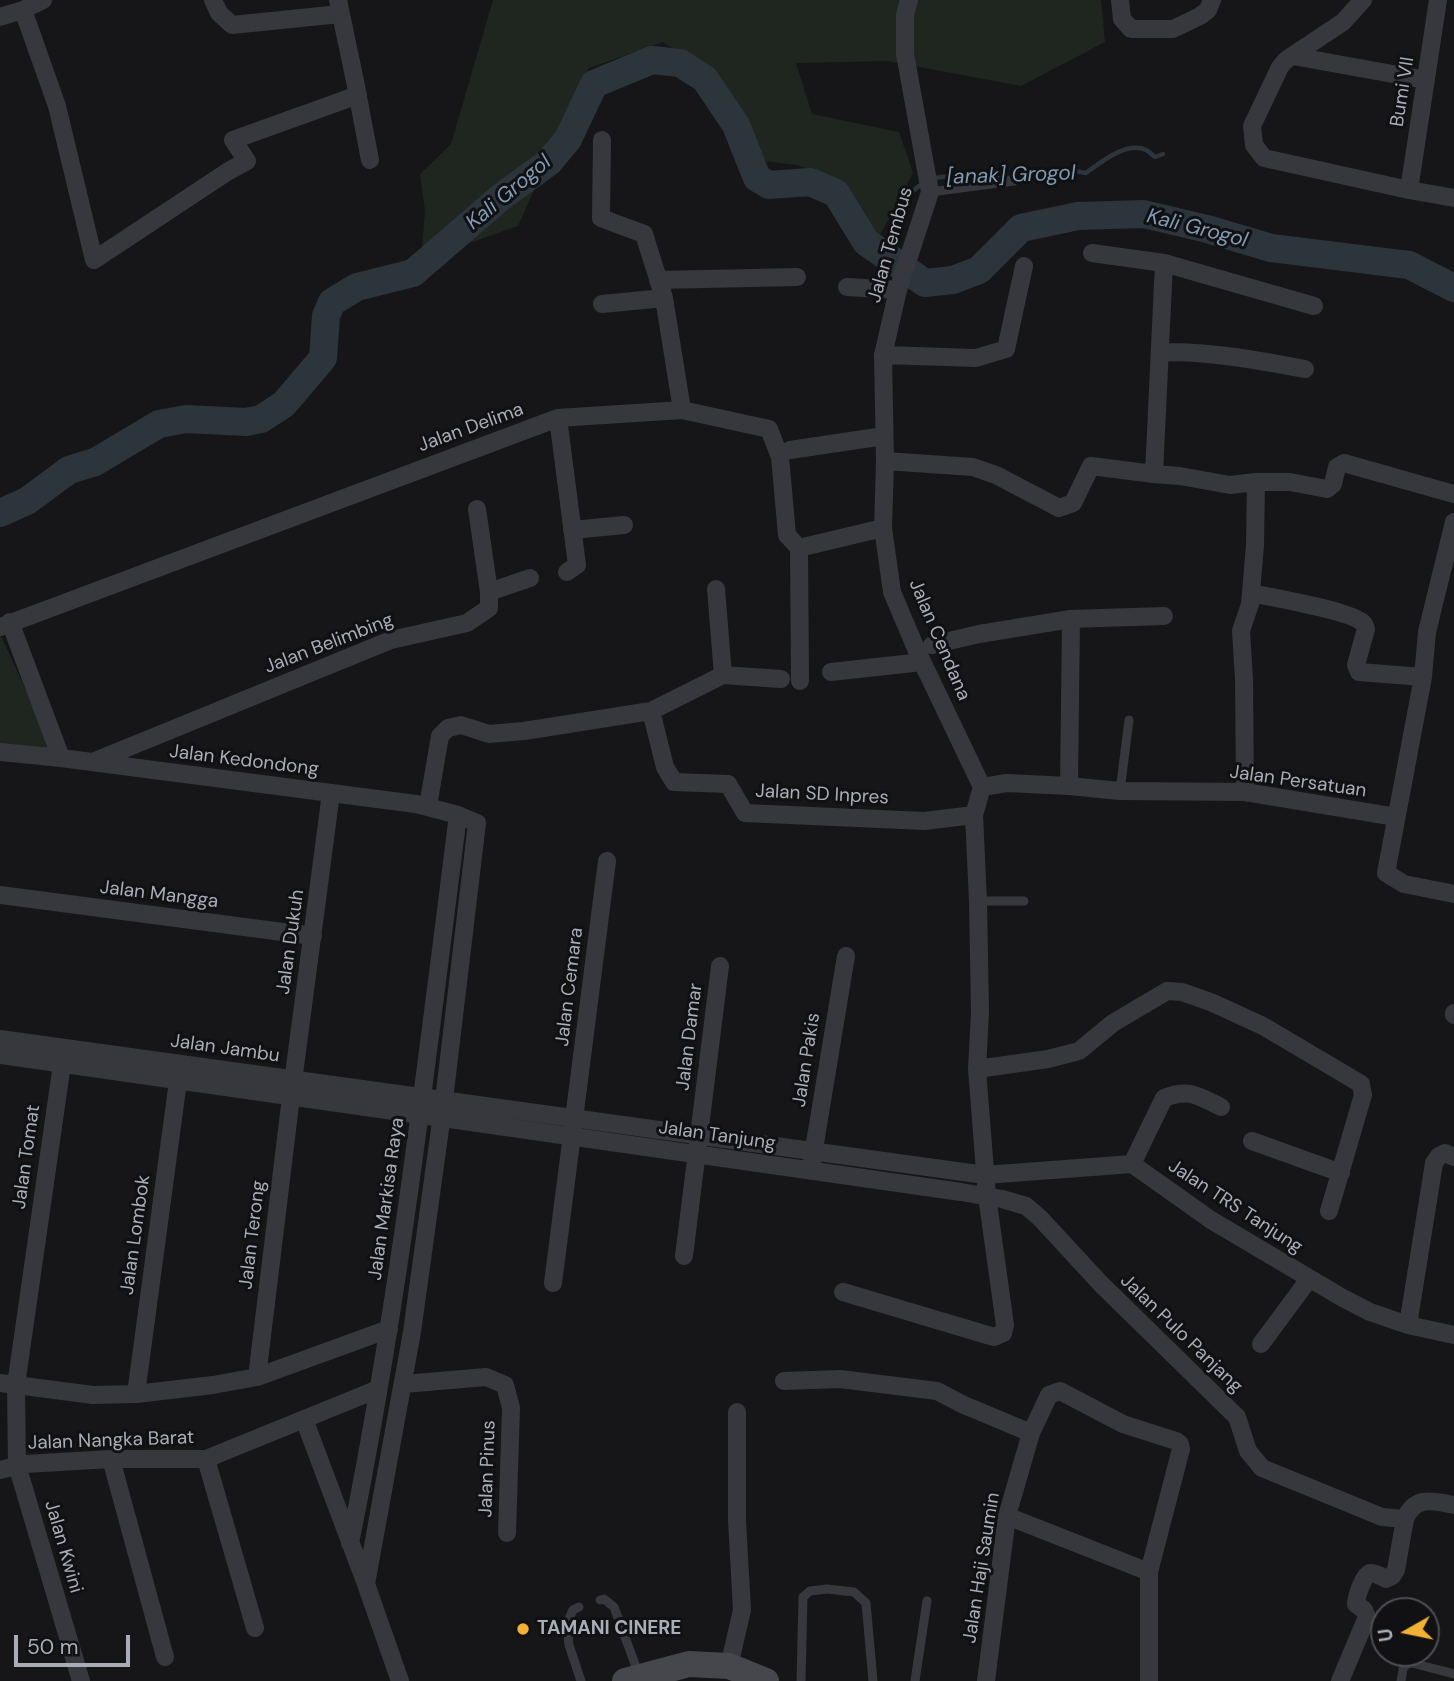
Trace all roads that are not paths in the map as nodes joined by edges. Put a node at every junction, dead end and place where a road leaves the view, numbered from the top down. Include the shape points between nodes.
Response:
1 (43, 0) edge
2 (213, 0) edge
3 (909, 0) edge
4 (1120, 0) edge
5 (1212, 0) edge
6 (1363, 0) edge
7 (1438, 0) edge
8 (339, 7) edge
9 (23, 10) junction
10 (0, 17) edge
11 (1293, 56) junction
12 (1426, 80) junction
13 (358, 95) junction
14 (602, 140) dead end
15 (370, 160) dead end
16 (1014, 181) dead end
17 (1409, 190) junction
18 (930, 192) junction
19 (1454, 198) edge
20 (1092, 253) dead end
21 (1164, 262) junction
22 (1024, 265) dead end
23 (797, 277) dead end
24 (658, 280) junction
25 (899, 286) junction
26 (847, 287) dead end
27 (664, 299) junction
28 (602, 304) dead end
29 (1314, 306) dead end
30 (1161, 352) junction
31 (883, 355) junction
32 (1305, 369) dead end
33 (682, 410) junction
34 (558, 418) junction
35 (884, 436) junction
36 (790, 450) dead end
37 (890, 461) junction
38 (926, 471) dead end
39 (1154, 474) junction
40 (1256, 482) junction
41 (1454, 494) edge
42 (477, 509) dead end
43 (1454, 522) edge
44 (624, 525) dead end
45 (883, 528) junction
46 (572, 530) junction
47 (799, 548) junction
48 (567, 572) dead end
49 (530, 578) dead end
50 (716, 590) dead end
51 (489, 592) junction
52 (1251, 593) junction
53 (1164, 616) dead end
54 (1071, 619) junction
55 (5, 625) edge
56 (932, 645) dead end
57 (922, 662) junction
58 (831, 672) dead end
59 (723, 675) junction
60 (1423, 677) junction
61 (781, 679) dead end
62 (800, 681) dead end
63 (651, 711) junction
64 (1129, 720) dead end
65 (0, 752) edge
66 (61, 758) junction
67 (92, 762) junction
68 (1069, 786) junction
69 (982, 788) junction
70 (1120, 791) junction
71 (1245, 792) junction
72 (331, 793) junction
73 (428, 806) junction
74 (974, 815) junction
75 (458, 816) junction
76 (1396, 817) junction
77 (607, 861) dead end
78 (1454, 894) edge
79 (0, 895) edge
80 (978, 901) junction
81 (1024, 901) dead end
82 (313, 936) junction
83 (846, 956) dead end
84 (720, 966) dead end
85 (0, 1039) edge
86 (0, 1055) edge
87 (62, 1064) junction
88 (976, 1069) junction
89 (178, 1081) junction
90 (292, 1088) junction
91 (421, 1106) junction
92 (1220, 1107) dead end
93 (443, 1109) junction
94 (574, 1118) junction
95 (699, 1135) junction
96 (572, 1137) junction
97 (1252, 1141) dead end
98 (814, 1151) junction
99 (696, 1155) junction
100 (1454, 1157) edge
101 (1132, 1164) junction
102 (810, 1171) junction
103 (1341, 1173) junction
104 (985, 1175) junction
105 (987, 1196) junction
106 (1329, 1211) dead end
107 (684, 1256) dead end
108 (1309, 1279) junction
109 (553, 1283) dead end
110 (844, 1292) dead end
111 (1408, 1325) junction
112 (389, 1329) junction
113 (1454, 1335) edge
114 (1261, 1344) dead end
115 (257, 1377) junction
116 (784, 1381) dead end
117 (8, 1384) edge
118 (404, 1384) junction
119 (378, 1389) junction
120 (136, 1394) junction
121 (737, 1412) dead end
122 (304, 1419) junction
123 (1031, 1433) junction
124 (206, 1458) junction
125 (111, 1459) junction
126 (9, 1468) edge
127 (1454, 1505) edge
128 (1007, 1516) junction
129 (1405, 1519) junction
130 (507, 1533) dead end
131 (349, 1543) junction
132 (1149, 1572) junction
133 (366, 1584) junction
134 (600, 1600) dead end
135 (927, 1601) dead end
136 (579, 1607) dead end
137 (256, 1628) dead end
138 (165, 1657) dead end
139 (729, 1666) junction
140 (1454, 1674) edge
141 (632, 1679) edge
142 (81, 1681) edge
143 (400, 1681) edge
144 (580, 1681) edge
145 (766, 1681) edge
146 (801, 1681) edge
147 (873, 1681) edge
148 (915, 1681) edge
149 (986, 1681) edge
150 (1149, 1681) edge
151 (1340, 1681) edge
152 (1401, 1681) edge

1 - 9 street
2 - 8 street via 232,25
3 - 18 street, Jalan Tembus via 905,54
4 - 5 street via 1122,19 1131,29 1173,29 1200,16
6 - 11 street via 1343,22
7 - 12 street, Bumi VII
8 - 13 street
9 - 10 street
9 - 13 street via 57,106 94,260 247,161 233,140
11 - 12 street
11 - 17 street via 1280,67 1252,126 1254,145 1264,158
12 - 17 street, Bumi VII
13 - 15 street
14 - 24 street via 601,218 645,234
16 - 18 lane
17 - 19 street
18 - 25 street, Jalan Tembus
20 - 21 street
21 - 29 street
21 - 30 street
22 - 31 street via 1006,349 976,358
23 - 24 street
24 - 27 street
25 - 26 street
25 - 31 street, Jalan Tembus
27 - 28 street
27 - 33 street
30 - 32 street
30 - 39 street
31 - 35 street, Jalan Tembus
33 - 34 street, Jalan Delima
33 - 47 street, Jalan Delima via 769,429 780,457 787,535
34 - 46 street
34 - 55 street, Jalan Delima
35 - 36 street
35 - 37 street, Jalan Tembus
37 - 38 lane via 898,468
37 - 39 street via 974,467 1059,508 1073,503 1091,466
37 - 45 street, Jalan Cendana
39 - 40 street via 1230,485
40 - 41 street via 1327,489 1333,484 1336,467 1344,463
40 - 52 street
42 - 51 street
43 - 60 street via 1427,632
44 - 46 street
45 - 47 street
45 - 57 street, Jalan Cendana via 892,592
46 - 48 street via 577,565
47 - 62 street
49 - 51 street
50 - 59 street
51 - 67 street, Jalan Belimbing via 489,608 467,623 391,640
52 - 60 street via 1327,608 1361,621 1366,629 1356,666 1359,672
52 - 71 street via 1241,631
53 - 54 street
54 - 56 street
54 - 68 street
55 - 66 street
57 - 58 street
57 - 69 street, Jalan Cendana
59 - 61 street
59 - 63 street
60 - 76 street
63 - 73 street via 489,734 461,725 448,728 440,736
63 - 74 street, Jalan SD Inpres via 665,767 674,782 728,784 745,813 924,821
64 - 70 lane
65 - 66 street, Jalan Kedondong
66 - 67 street, Jalan Kedondong
67 - 72 street, Jalan Kedondong
68 - 69 street, Jalan Persatuan via 1007,783
68 - 70 street, Jalan Persatuan
69 - 74 street
70 - 71 street, Jalan Persatuan
71 - 76 street, Jalan Persatuan
72 - 73 street, Jalan Kedondong
72 - 82 street, Jalan Dukuh
73 - 75 street, Jalan Kedondong
74 - 80 street
75 - 91 street, Jalan Markisa Raya
75 - 93 street, Jalan Kedondong via 478,826
76 - 78 street via 1386,873 1404,884
77 - 94 street, Jalan Cemara
79 - 82 street, Jalan Mangga
80 - 81 lane
80 - 88 street
82 - 90 street, Jalan Dukuh
83 - 98 street, Jalan Pakis
84 - 95 street, Jalan Damar
85 - 90 street, Jalan Jambu
86 - 87 street, Jalan Jambu
87 - 89 street, Jalan Jambu
87 - 117 street, Jalan Tomat
88 - 103 street via 1079,1051 1113,1023 1167,992 1182,992 1263,1026 1362,1084 1363,1096
88 - 104 street
89 - 90 street, Jalan Jambu
89 - 120 street, Jalan Lombok
90 - 91 street, Jalan Jambu
90 - 115 street, Jalan Terong
91 - 93 street, Jalan Jambu
91 - 112 street, Jalan Markisa Raya
92 - 101 street via 1190,1093 1164,1098
93 - 94 street, Jalan Tanjung
93 - 96 street, Jalan Tanjung
93 - 118 street
94 - 95 street, Jalan Tanjung
94 - 96 street
95 - 98 street, Jalan Tanjung
95 - 99 street, Jalan Damar
96 - 99 street, Jalan Tanjung
96 - 109 street
97 - 103 street
98 - 102 street, Jalan Pakis
98 - 104 street, Jalan Tanjung
99 - 102 street, Jalan Tanjung
99 - 107 street, Jalan Damar
100 - 111 street via 1445,1153 1434,1163
101 - 104 street
101 - 108 street, Jalan TRS Tanjung via 1211,1220
102 - 105 street, Jalan Tanjung
103 - 106 street
104 - 105 street
105 - 110 street via 1003,1333 993,1337
105 - 129 street, Jalan Pulo Panjang via 1026,1206 1040,1218 1237,1417 1248,1451 1262,1468 1382,1517
108 - 111 street, Jalan TRS Tanjung via 1370,1312
108 - 114 street
111 - 113 street, Jalan TRS Tanjung
112 - 115 street
112 - 119 street, Jalan Markisa Raya
115 - 120 street
116 - 123 street via 840,1379 937,1391
117 - 120 street via 93,1395
117 - 126 street, Jalan Tomat
118 - 130 street, Jalan Pinus via 486,1377 505,1385 511,1408
118 - 133 street
119 - 122 street, Jalan Nangka Barat
119 - 131 street, Jalan Markisa Raya
121 - 139 street via 743,1610
122 - 124 street, Jalan Nangka Barat
122 - 131 street
123 - 128 street, Jalan Haji Saumin
123 - 132 street, Jalan Haji Saumin via 1049,1395 1060,1391 1123,1424 1180,1444
124 - 125 street, Jalan Nangka Barat
124 - 137 street
125 - 126 street, Jalan Nangka Barat
125 - 138 street
126 - 142 street, Jalan Kwini
127 - 129 street via 1425,1501 1409,1510
128 - 132 street
128 - 149 street, Jalan Haji Saumin
129 - 151 street via 1396,1570 1386,1578 1368,1574 1356,1599 1367,1617
131 - 133 street
132 - 150 street
133 - 143 street
134 - 141 lane via 614,1607
135 - 148 lane
136 - 144 lane via 573,1609 567,1623
139 - 141 main road via 689,1664
139 - 145 main road
140 - 152 lane via 1412,1663 1403,1669
146 - 147 lane via 803,1597 827,1588 854,1592 866,1603

